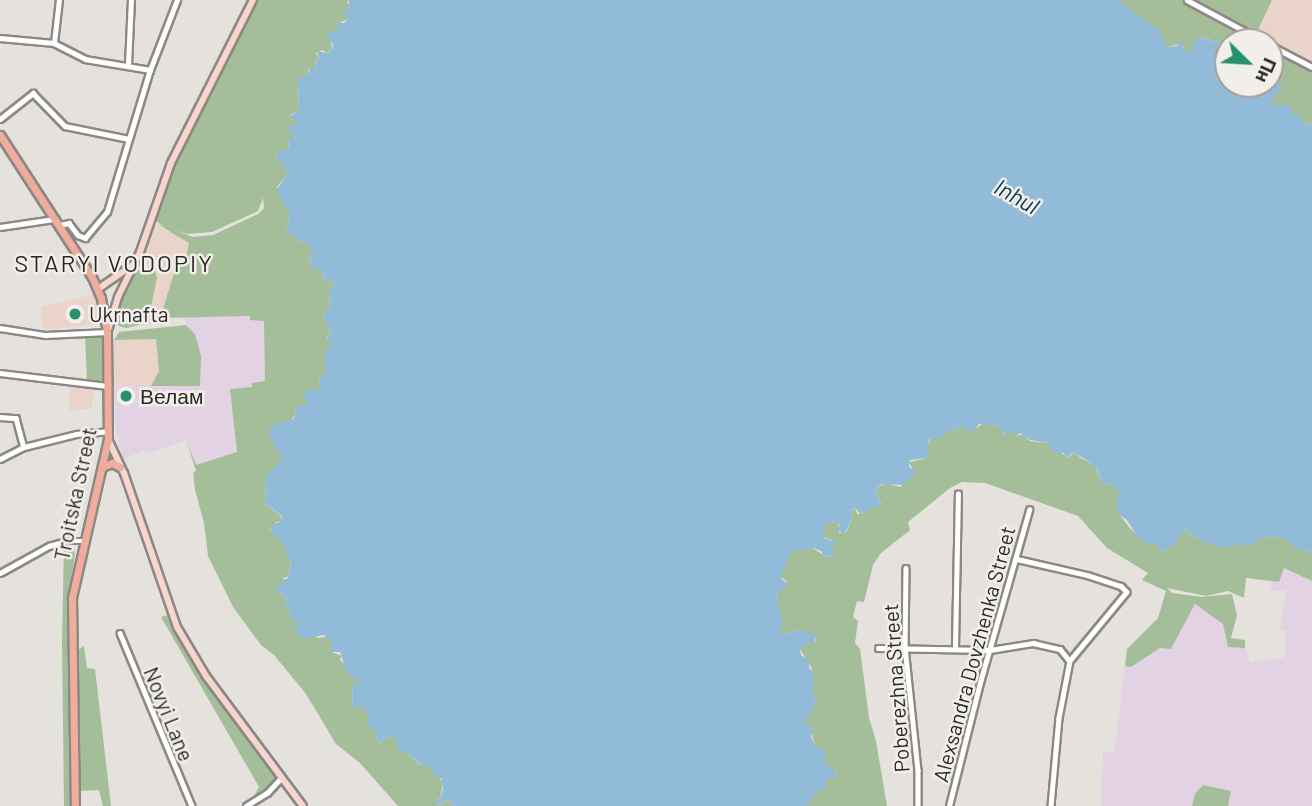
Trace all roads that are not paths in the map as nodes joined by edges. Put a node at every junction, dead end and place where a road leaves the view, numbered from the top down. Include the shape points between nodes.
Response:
1 (59, 0) edge
2 (131, 0) edge
3 (177, 0) edge
4 (253, 0) edge
5 (1187, 0) edge
6 (1239, 28) edge
7 (0, 38) edge
8 (54, 43) junction
9 (1284, 52) edge
10 (128, 65) junction
11 (1312, 67) edge
12 (150, 70) junction
13 (0, 119) edge
14 (0, 135) edge
15 (129, 139) junction
16 (58, 221) junction
17 (0, 227) edge
18 (135, 263) junction
19 (97, 289) junction
20 (0, 327) edge
21 (107, 332) junction
22 (0, 373) edge
23 (108, 386) junction
24 (0, 416) edge
25 (108, 435) junction
26 (24, 447) junction
27 (0, 459) edge
28 (120, 467) junction
29 (101, 468) junction
30 (958, 494) dead end
31 (1029, 510) dead end
32 (83, 541) junction
33 (1017, 559) junction
34 (906, 568) dead end
35 (0, 573) edge
36 (120, 633) dead end
37 (905, 647) junction
38 (955, 647) junction
39 (878, 648) dead end
40 (990, 650) junction
41 (1070, 661) junction
42 (281, 778) junction
43 (75, 806) edge
44 (192, 806) edge
45 (246, 806) edge
46 (303, 806) edge
47 (918, 806) edge
48 (950, 806) edge
49 (1051, 806) edge

1 - 8 street
2 - 10 street
3 - 12 street
4 - 18 street via 171,163
5 - 6 street
7 - 8 street
8 - 10 street via 85,60
9 - 11 street
10 - 12 street
12 - 15 street
13 - 15 street via 33,93 65,126
14 - 16 main road, Troitska Street
15 - 16 street via 108,210 95,229 83,238 69,223
16 - 17 street
16 - 19 main road, Troitska Street
18 - 19 street
18 - 21 street
19 - 21 main road, Troitska Street
20 - 21 street via 45,335
21 - 23 main road, Troitska Street
22 - 23 street
23 - 25 main road, Troitska Street
24 - 26 street via 16,418
25 - 26 street via 76,434
25 - 28 street
25 - 29 main road, Troitska Street
26 - 27 street
28 - 29 main road via 112,463
28 - 42 street via 177,627 206,676
29 - 32 main road, Troitska Street
30 - 38 street
31 - 33 street, Alexsandra Dovzhenka Street
32 - 35 street via 49,546
32 - 43 main road, Troitska Street via 72,598
33 - 40 street, Alexsandra Dovzhenka Street
33 - 41 street via 1087,575 1127,592
34 - 37 street, Poberezhna Street
36 - 44 street, Novyi Lane
37 - 38 street
37 - 39 street
37 - 47 street, Poberezhna Street
38 - 40 street
40 - 41 street via 1038,643 1065,651
40 - 48 street, Alexsandra Dovzhenka Street
41 - 49 street via 1059,718
42 - 45 street
42 - 46 street

